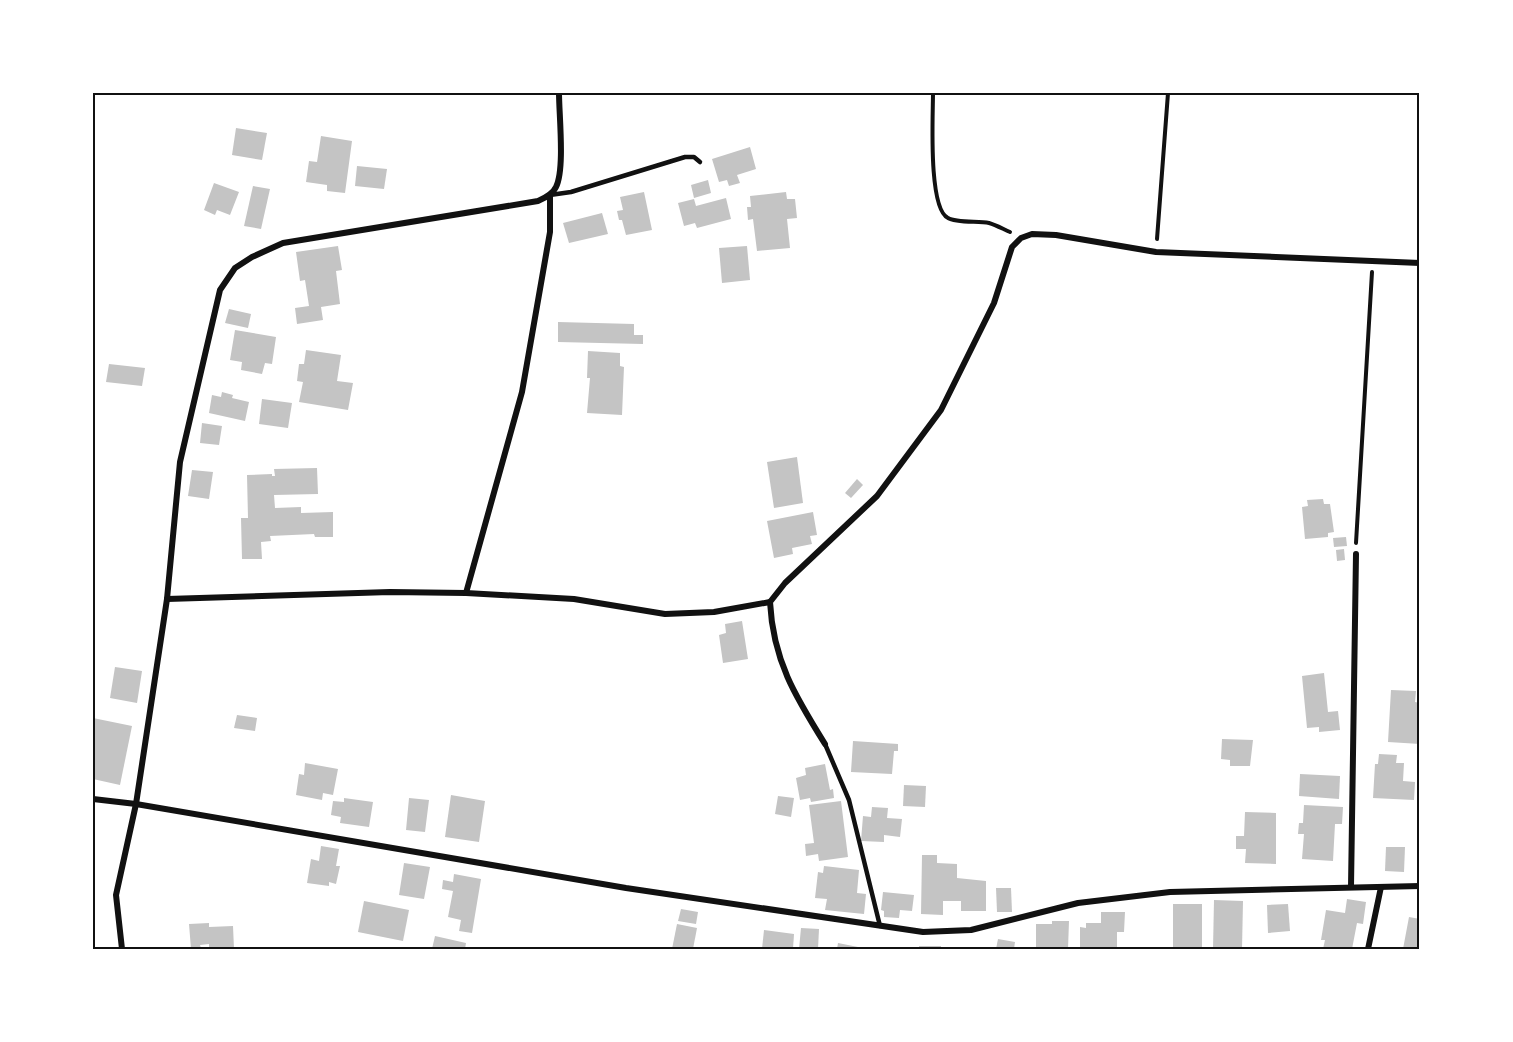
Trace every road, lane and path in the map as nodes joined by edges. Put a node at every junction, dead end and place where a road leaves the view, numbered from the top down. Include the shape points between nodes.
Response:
1 (559, 93) edge
2 (933, 93) edge
3 (1168, 93) edge
4 (700, 162) dead end
5 (550, 195) junction
6 (1021, 238) junction
7 (1156, 252) junction
8 (1373, 262) junction
9 (1420, 263) edge
10 (1356, 554) joint
11 (466, 594) junction
12 (167, 599) junction
13 (770, 602) junction
14 (825, 744) joint
15 (93, 799) edge
16 (136, 804) junction
17 (1420, 886) edge
18 (1351, 887) junction
19 (1381, 887) junction
20 (879, 926) junction
21 (122, 949) edge
22 (1368, 949) edge

1 - 5 street via 560,171
2 - 6 path via 934,177 939,210 948,219 991,223
3 - 7 path
4 - 5 lane via 693,157 685,158
5 - 11 street via 550,232 522,392
5 - 12 street via 538,201 283,243 235,268 220,290 188,422 180,462
6 - 7 street via 1032,234 1056,235
6 - 13 street via 1012,247 994,303 941,410 877,496
7 - 8 street
8 - 9 street
8 - 10 path
10 - 18 street
11 - 12 street via 390,592
11 - 13 street via 574,599 665,614 714,612
12 - 16 street
13 - 14 street via 771,628 786,677
14 - 20 lane via 849,800
15 - 16 street
16 - 20 street via 626,888
16 - 21 street via 116,895
17 - 19 street
18 - 19 street
18 - 20 street via 1170,892 1078,903 971,930 923,932
19 - 22 street

